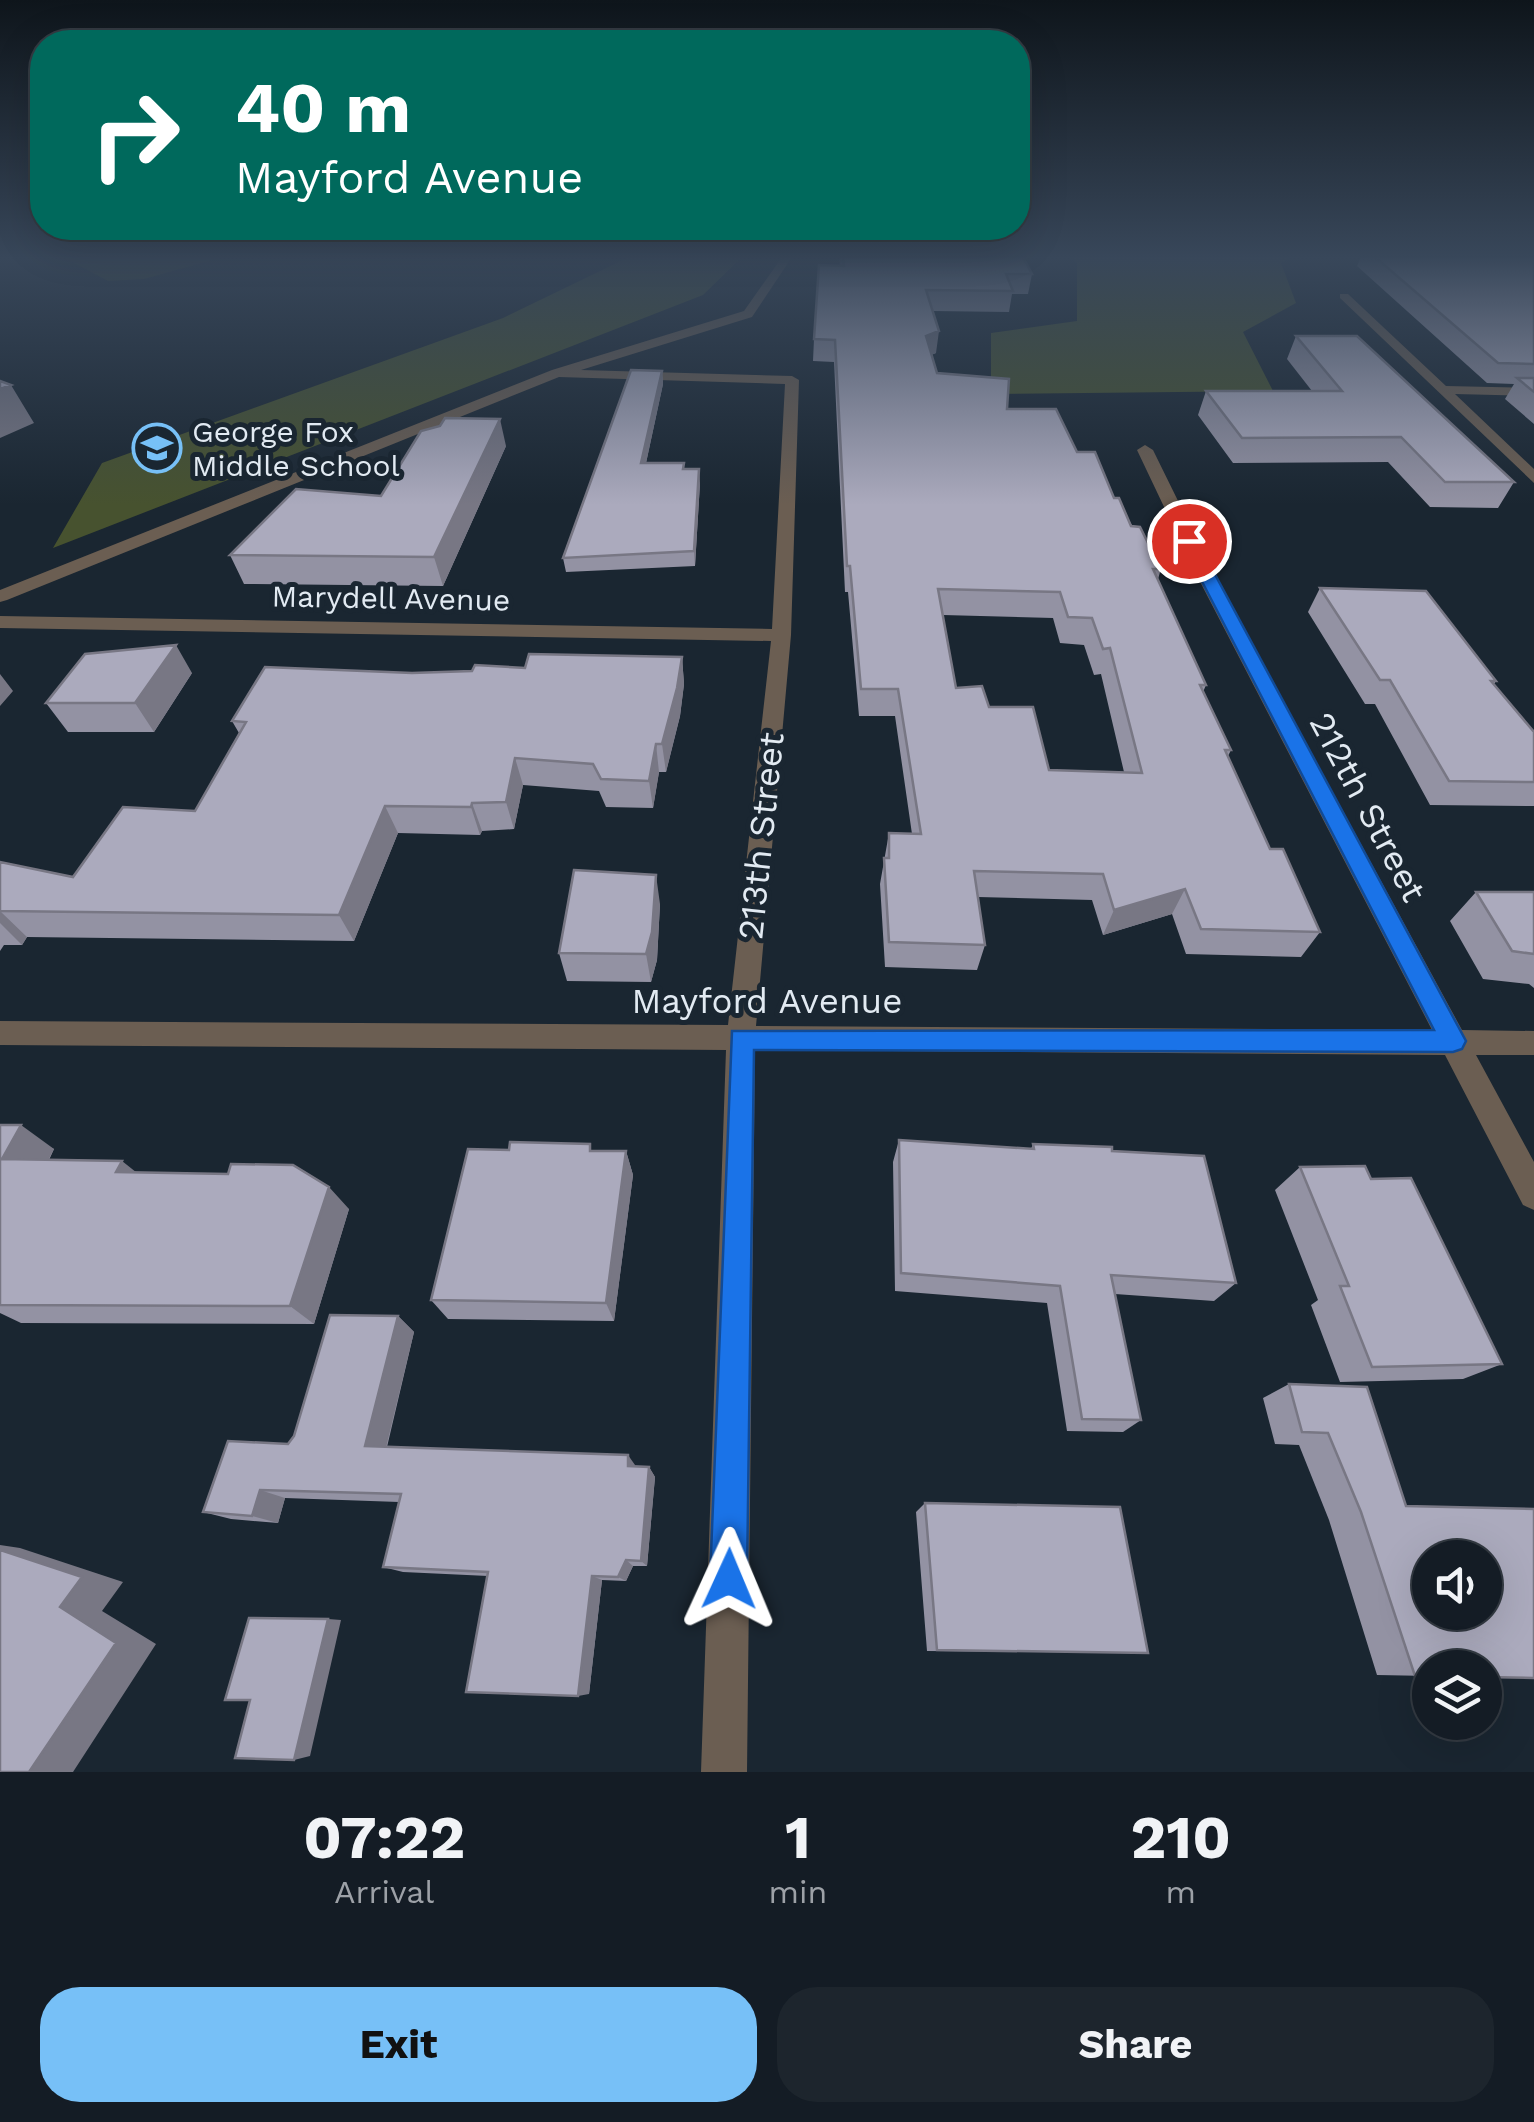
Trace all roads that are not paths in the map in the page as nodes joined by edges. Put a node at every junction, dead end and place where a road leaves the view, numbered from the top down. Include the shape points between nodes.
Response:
1 (665, 340) edge
2 (1389, 340) edge
3 (557, 373) junction
4 (1441, 390) junction
5 (1534, 392) edge
6 (1145, 450) dead end
7 (1534, 478) edge
8 (0, 596) edge
9 (0, 622) edge
10 (781, 635) junction
11 (0, 1034) edge
12 (742, 1039) junction
13 (1453, 1041) junction
14 (1534, 1043) edge
15 (1534, 1194) edge
16 (724, 1772) edge

1 - 3 street
2 - 4 street
3 - 8 street
3 - 10 street, 213th Street via 792,380
4 - 5 street
4 - 7 street
6 - 13 street, 212th Street
9 - 10 street, Marydell Avenue
10 - 12 street, 213th Street
11 - 12 street, Mayford Avenue
12 - 13 street, Mayford Avenue
12 - 16 street, 213th Street
13 - 14 street, Mayford Avenue
13 - 15 street, 212th Street

